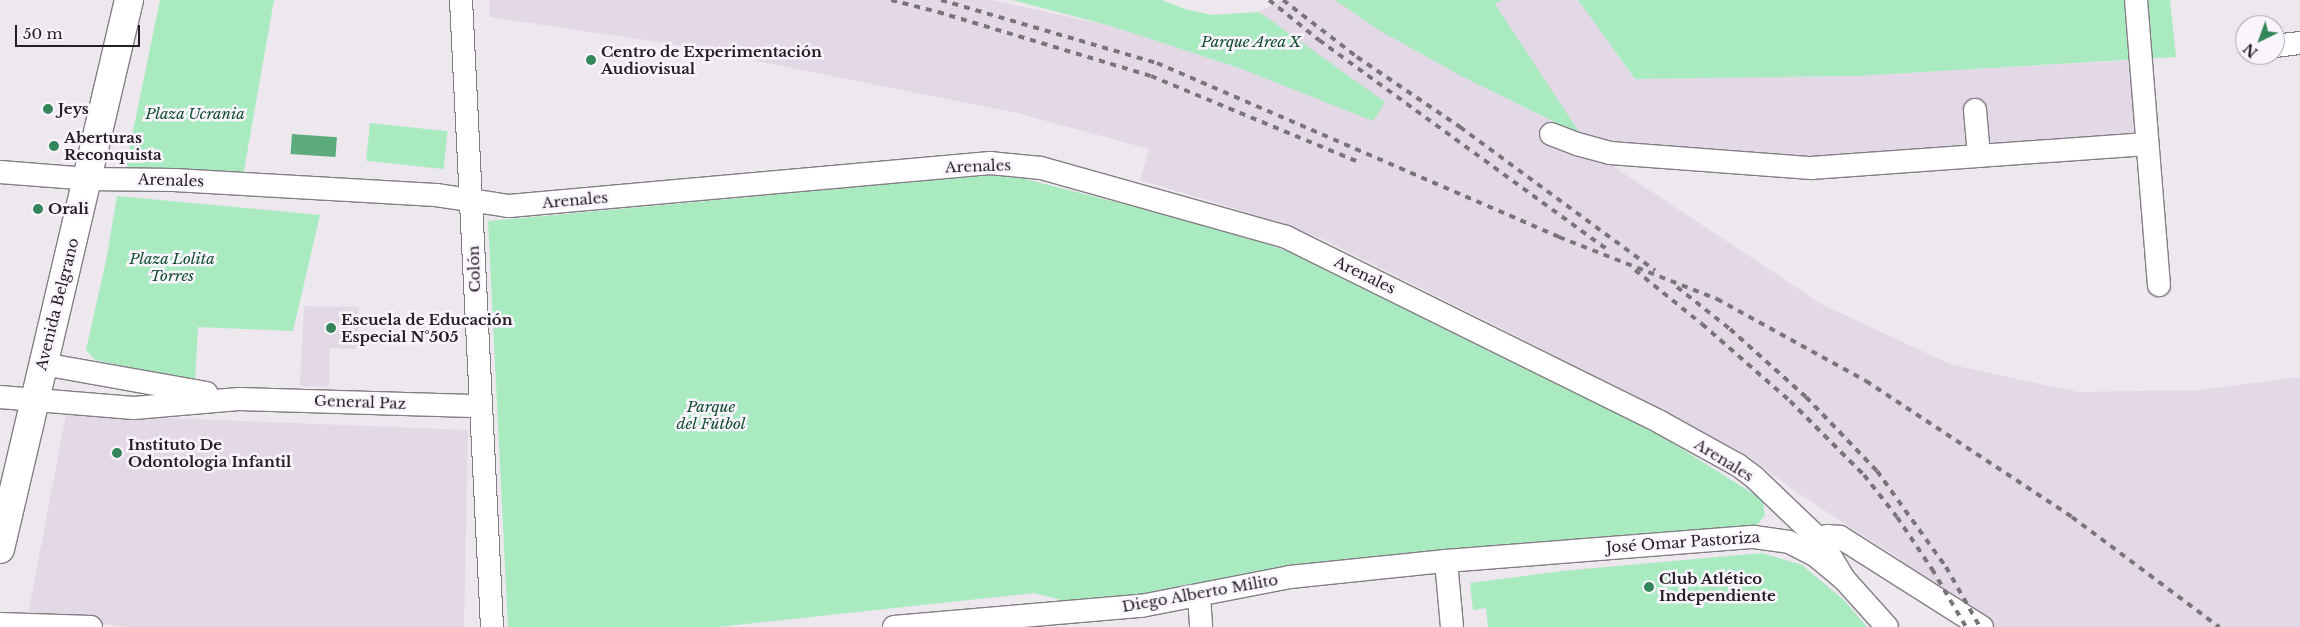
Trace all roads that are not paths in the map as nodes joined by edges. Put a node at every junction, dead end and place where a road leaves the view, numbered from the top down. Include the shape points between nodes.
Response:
1 (129, 0) edge
2 (461, 0) edge
3 (2136, 0) edge
4 (2300, 43) edge
5 (2285, 45) edge
6 (1975, 110) dead end
7 (1551, 134) dead end
8 (2147, 144) junction
9 (1979, 156) junction
10 (0, 172) edge
11 (88, 179) junction
12 (471, 200) junction
13 (2158, 285) dead end
14 (42, 364) junction
15 (0, 397) edge
16 (34, 399) junction
17 (239, 399) junction
18 (480, 406) junction
19 (1785, 505) junction
20 (1768, 537) junction
21 (1813, 545) junction
22 (0, 549) edge
23 (1446, 561) junction
24 (1199, 596) junction
25 (0, 624) edge
26 (91, 627) edge
27 (492, 627) edge
28 (894, 627) edge
29 (1200, 627) edge
30 (1452, 627) edge
31 (1887, 627) edge
32 (1982, 627) edge

1 - 11 main road, Avenida Belgrano
2 - 12 street, Colón
3 - 8 street
4 - 5 street
6 - 9 street
7 - 9 street via 1610,152 1811,168
8 - 9 street
8 - 13 street
10 - 11 street, Arenales
11 - 12 street, Arenales via 232,183 436,195
11 - 14 main road, Avenida Belgrano
12 - 18 street, Colón
12 - 19 street, Arenales via 509,206 990,163 1041,168 1205,212 1301,243 1660,422 1738,466
14 - 16 main road, Avenida Belgrano
14 - 17 street, General Paz
15 - 16 street, General Paz
16 - 17 street, General Paz via 134,408
16 - 22 main road, Avenida Belgrano
17 - 18 street, General Paz
18 - 27 street, Colón
19 - 20 street via 1778,528
19 - 21 street, Arenales
20 - 21 street, José Omar Pastoriza
20 - 23 street, José Omar Pastoriza via 1730,537
21 - 31 street, Arenales
21 - 32 street via 1827,536 1840,537
23 - 24 street, Diego Alberto Milito via 1290,577
23 - 30 street
24 - 28 street, Diego Alberto Milito via 1141,606
24 - 29 street
25 - 26 street

